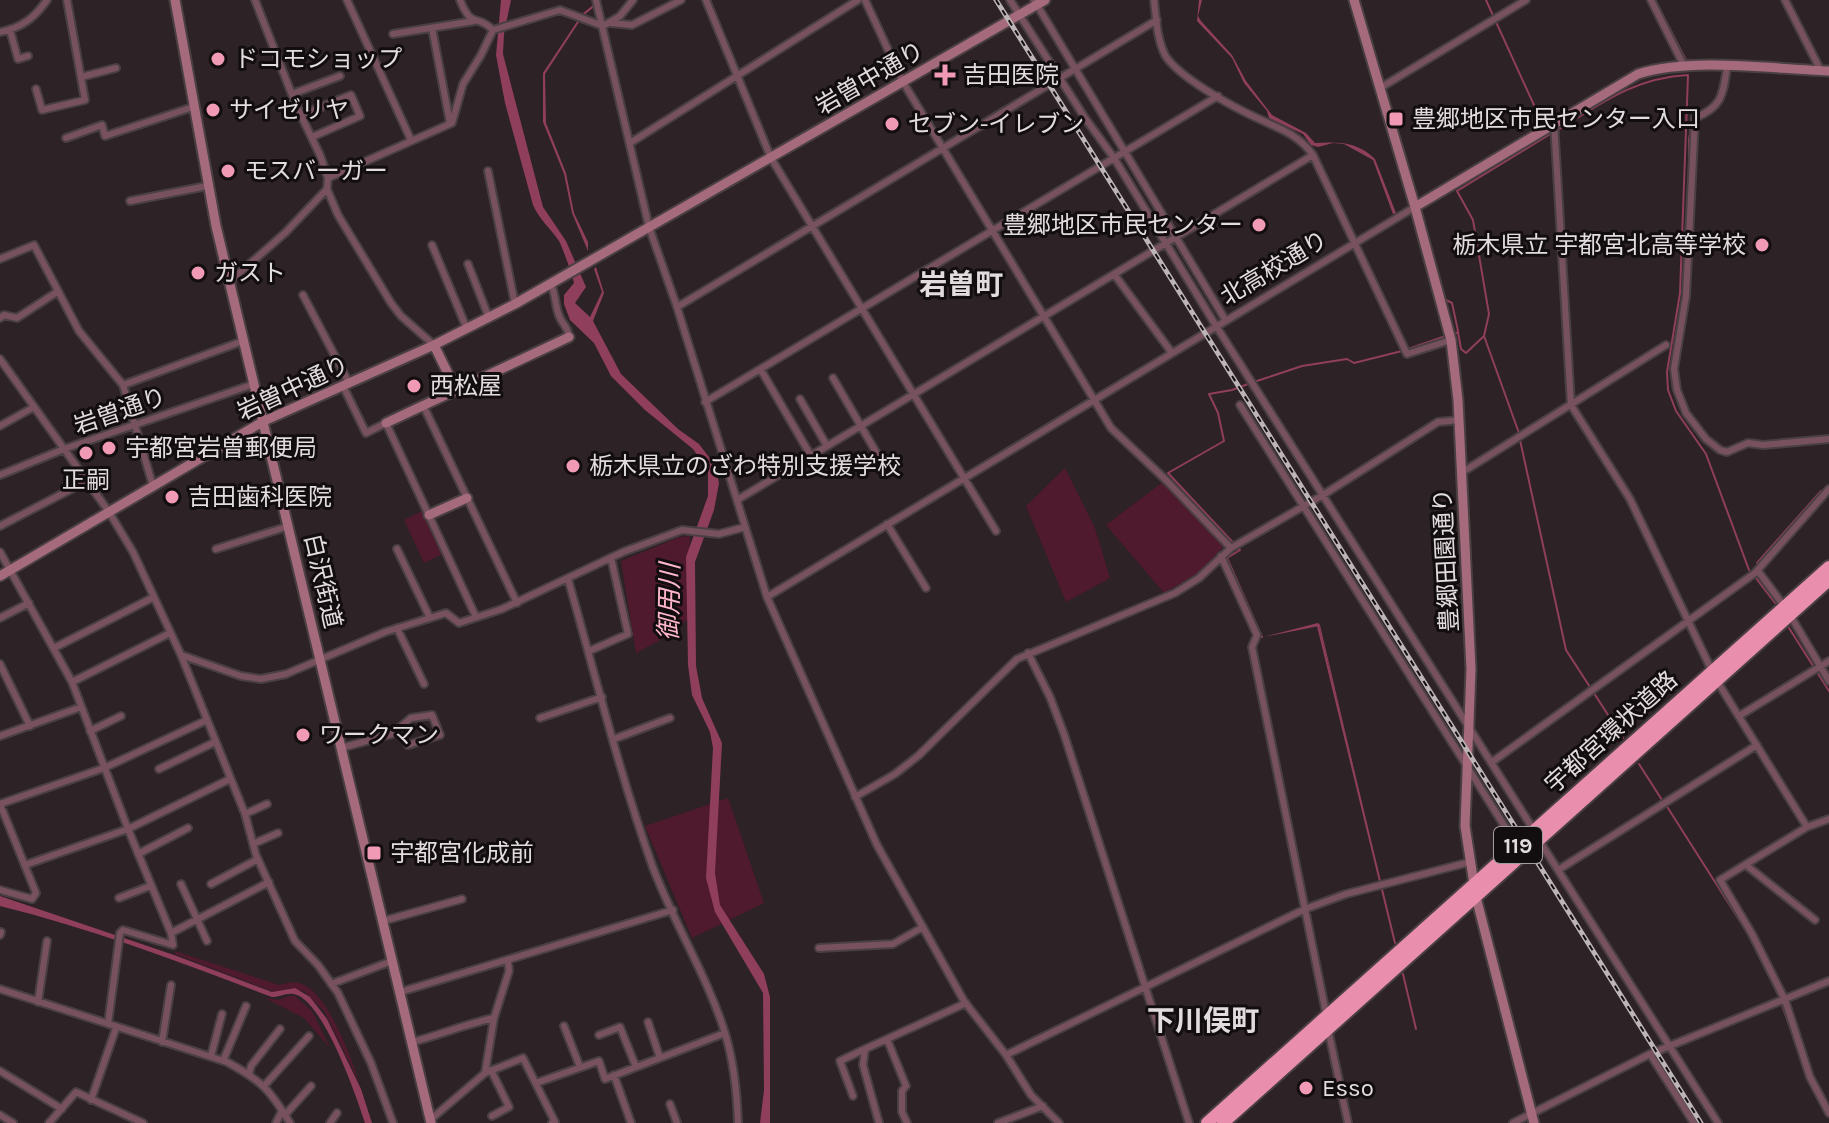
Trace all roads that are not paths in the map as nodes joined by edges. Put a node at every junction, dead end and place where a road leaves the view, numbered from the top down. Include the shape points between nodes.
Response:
1 (47, 0) edge
2 (67, 0) edge
3 (175, 0) edge
4 (255, 0) edge
5 (347, 0) edge
6 (460, 0) edge
7 (596, 0) edge
8 (633, 0) edge
9 (681, 0) edge
10 (706, 0) edge
11 (858, 0) edge
12 (865, 0) edge
13 (1010, 0) edge
14 (1154, 0) edge
15 (1354, 0) edge
16 (1526, 0) edge
17 (1651, 0) edge
18 (1785, 0) edge
19 (1038, 2) edge
20 (1020, 14) junction
21 (1157, 20) junction
22 (474, 21) junction
23 (611, 23) junction
24 (603, 26) junction
25 (432, 28) junction
26 (10, 30) junction
27 (493, 30) junction
28 (0, 32) edge
29 (393, 34) dead end
30 (28, 56) dead end
31 (1684, 66) junction
32 (1727, 67) junction
33 (116, 68) dead end
34 (1075, 69) junction
35 (1825, 71) edge
36 (340, 76) dead end
37 (81, 77) junction
38 (738, 77) junction
39 (1060, 78) junction
40 (903, 82) junction
41 (1045, 87) dead end
42 (1380, 88) junction
43 (36, 89) dead end
44 (292, 94) junction
45 (1218, 96) junction
46 (193, 107) junction
47 (301, 115) junction
48 (1554, 122) junction
49 (450, 123) junction
50 (312, 137) junction
51 (66, 138) dead end
52 (411, 140) junction
53 (630, 143) junction
54 (943, 148) junction
55 (1125, 152) junction
56 (1313, 155) junction
57 (771, 158) junction
58 (1114, 158) junction
59 (488, 171) dead end
60 (328, 178) junction
61 (207, 186) junction
62 (327, 189) junction
63 (130, 201) dead end
64 (1415, 207) junction
65 (812, 225) junction
66 (649, 227) junction
67 (994, 232) junction
68 (1176, 237) junction
69 (1166, 243) junction
70 (1355, 243) junction
71 (432, 245) dead end
72 (0, 259) edge
73 (468, 264) dead end
74 (1114, 274) junction
75 (229, 282) junction
76 (551, 284) junction
77 (57, 292) junction
78 (303, 295) dead end
79 (515, 304) junction
80 (677, 307) junction
81 (863, 309) junction
82 (1045, 315) junction
83 (0, 318) edge
84 (489, 318) junction
85 (1226, 321) junction
86 (1216, 326) junction
87 (467, 329) junction
88 (569, 337) joint
89 (1451, 340) junction
90 (243, 341) junction
91 (434, 345) junction
92 (1666, 345) dead end
93 (1172, 353) junction
94 (0, 359) edge
95 (761, 370) junction
96 (833, 378) dead end
97 (254, 384) junction
98 (346, 384) junction
99 (123, 385) junction
100 (456, 390) junction
101 (914, 394) junction
102 (800, 399) dead end
103 (1094, 400) junction
104 (705, 402) junction
105 (423, 405) junction
106 (1240, 405) dead end
107 (1571, 405) junction
108 (34, 407) junction
109 (1459, 420) junction
110 (264, 421) junction
111 (386, 423) junction
112 (136, 425) junction
113 (0, 426) edge
114 (860, 426) junction
115 (1829, 439) edge
116 (827, 446) junction
117 (64, 449) junction
118 (811, 456) junction
119 (880, 459) dead end
120 (1461, 473) junction
121 (0, 475) edge
122 (964, 477) junction
123 (87, 481) junction
124 (153, 486) junction
125 (1829, 489) edge
126 (1323, 495) junction
127 (467, 498) junction
128 (737, 500) junction
129 (1304, 506) junction
130 (109, 512) junction
131 (429, 515) junction
132 (887, 524) junction
133 (0, 526) edge
134 (289, 526) junction
135 (745, 527) junction
136 (996, 531) dead end
137 (1231, 548) junction
138 (216, 549) dead end
139 (397, 549) dead end
140 (0, 552) edge
141 (1221, 556) junction
142 (611, 558) junction
143 (1829, 567) edge
144 (10, 570) junction
145 (1758, 571) junction
146 (0, 576) edge
147 (568, 579) junction
148 (1829, 580) edge
149 (926, 588) dead end
150 (154, 597) junction
151 (767, 597) junction
152 (29, 603) junction
153 (517, 603) junction
154 (1787, 611) junction
155 (476, 617) junction
156 (0, 618) edge
157 (430, 618) junction
158 (1688, 622) junction
159 (397, 628) junction
160 (170, 633) junction
161 (54, 648) junction
162 (589, 651) junction
163 (1028, 653) junction
164 (181, 655) junction
165 (320, 660) junction
166 (1829, 661) edge
167 (0, 664) edge
168 (1821, 667) junction
169 (1715, 676) junction
170 (1829, 681) edge
171 (72, 682) junction
172 (424, 684) dead end
173 (602, 697) junction
174 (81, 707) junction
175 (121, 716) dead end
176 (1739, 716) junction
177 (540, 718) dead end
178 (670, 718) dead end
179 (207, 720) junction
180 (30, 726) junction
181 (1469, 726) junction
182 (90, 731) junction
183 (0, 736) edge
184 (614, 739) junction
185 (215, 742) junction
186 (408, 745) dead end
187 (1757, 745) junction
188 (341, 748) junction
189 (1492, 762) junction
190 (1467, 764) junction
191 (104, 768) junction
192 (159, 769) dead end
193 (230, 779) junction
194 (855, 797) junction
195 (267, 804) dead end
196 (245, 814) junction
197 (1829, 819) edge
198 (1807, 827) junction
199 (188, 828) dead end
200 (128, 829) junction
201 (278, 833) dead end
202 (1537, 835) junction
203 (253, 844) junction
204 (1517, 846) junction
205 (138, 854) junction
206 (258, 859) junction
207 (1470, 862) junction
208 (25, 865) junction
209 (1746, 865) junction
210 (1558, 870) junction
211 (269, 882) junction
212 (181, 884) dead end
213 (211, 884) dead end
214 (150, 886) junction
215 (0, 890) edge
216 (1475, 890) junction
217 (119, 898) dead end
218 (462, 899) dead end
219 (1305, 909) junction
220 (673, 910) junction
221 (197, 919) junction
222 (1815, 920) dead end
223 (383, 921) junction
224 (923, 927) junction
225 (171, 933) junction
226 (47, 941) dead end
227 (207, 941) dead end
228 (819, 948) dead end
229 (508, 960) junction
230 (392, 961) junction
231 (1828, 983) edge
232 (331, 984) junction
233 (171, 985) dead end
234 (0, 989) edge
235 (1145, 989) junction
236 (400, 992) junction
237 (1785, 1000) junction
238 (38, 1002) junction
239 (966, 1003) junction
240 (246, 1006) dead end
241 (222, 1014) dead end
242 (494, 1018) junction
243 (648, 1022) dead end
244 (1327, 1022) junction
245 (108, 1024) junction
246 (564, 1026) dead end
247 (116, 1028) junction
248 (280, 1029) dead end
249 (725, 1033) junction
250 (599, 1035) dead end
251 (309, 1036) dead end
252 (887, 1039) junction
253 (162, 1042) junction
254 (412, 1042) junction
255 (1670, 1046) junction
256 (865, 1049) junction
257 (1650, 1054) junction
258 (1006, 1055) junction
259 (211, 1056) junction
260 (660, 1058) junction
261 (223, 1061) junction
262 (580, 1067) junction
263 (636, 1067) junction
264 (0, 1071) edge
265 (488, 1072) junction
266 (249, 1074) junction
267 (614, 1075) junction
268 (536, 1083) junction
269 (264, 1086) junction
270 (311, 1086) dead end
271 (853, 1096) dead end
272 (91, 1100) junction
273 (670, 1104) dead end
274 (1043, 1106) junction
275 (62, 1109) junction
276 (284, 1113) junction
277 (337, 1113) dead end
278 (1829, 1113) edge
279 (0, 1115) edge
280 (124, 1116) junction
281 (492, 1116) dead end
282 (1533, 1118) edge
283 (430, 1122) edge
284 (13, 1123) edge
285 (49, 1123) edge
286 (120, 1123) edge
287 (143, 1123) edge
288 (276, 1123) edge
289 (290, 1123) edge
290 (330, 1123) edge
291 (393, 1123) edge
292 (552, 1123) edge
293 (631, 1123) edge
294 (677, 1123) edge
295 (738, 1123) edge
296 (879, 1123) edge
297 (907, 1123) edge
298 (998, 1123) edge
299 (1059, 1123) edge
300 (1189, 1123) edge
301 (1207, 1123) edge
302 (1223, 1123) edge
303 (1348, 1123) edge
304 (1513, 1123) edge
305 (1694, 1123) edge
306 (1718, 1123) edge

1 - 26 street via 34,18
2 - 37 street
3 - 46 street, 白沢街道
4 - 44 street
5 - 52 street
6 - 22 street
7 - 24 street
8 - 23 street
9 - 23 street via 632,25
10 - 38 street
11 - 38 street
12 - 40 street
13 - 20 street
14 - 21 street
15 - 42 street, 豊郷田園通り
16 - 42 street
17 - 31 street
18 - 35 street
19 - 20 street, 岩曽中通り
19 - 34 street
20 - 39 street
20 - 40 street, 岩曽中通り
21 - 34 street
21 - 45 street via 1164,53 1173,66
22 - 25 street
22 - 27 street
23 - 24 street
24 - 27 street via 560,10
24 - 53 street
25 - 29 street
25 - 49 street
26 - 28 street
26 - 30 street via 18,59
27 - 49 street via 463,84
31 - 32 street, 北高校通り
31 - 48 street, 北高校通り via 1638,74
32 - 35 street, 北高校通り
32 - 115 street via 1719,103 1695,118 1690,250 1674,369 1677,390 1686,413 1720,450 1748,443
33 - 37 street
34 - 39 street
34 - 55 street
36 - 44 street
37 - 43 street via 85,100 42,110
38 - 53 street
38 - 57 street
39 - 58 street
40 - 54 street
40 - 57 street, 岩曽中通り
41 - 54 street
42 - 64 street, 豊郷田園通り
44 - 47 street
45 - 55 street
45 - 56 street via 1291,133
46 - 51 street via 105,136 102,125
46 - 61 street, 白沢街道
47 - 50 street
47 - 50 street via 351,95 360,116
48 - 64 street, 北高校通り
48 - 107 street
49 - 52 street
50 - 60 street
52 - 60 street
53 - 66 street
54 - 65 street
54 - 67 street
55 - 58 street
55 - 68 street
56 - 68 street
56 - 70 street
57 - 65 street
57 - 66 street, 岩曽中通り
58 - 67 street
58 - 69 street
59 - 79 street
60 - 62 street
61 - 63 street
61 - 75 street, 白沢街道
62 - 75 street
62 - 91 street via 391,303
64 - 70 street, 北高校通り
64 - 89 street, 豊郷田園通り
65 - 80 street
65 - 81 street
66 - 76 street, 岩曽中通り
66 - 80 street
67 - 81 street
67 - 82 street
68 - 69 street
68 - 85 street
69 - 74 street
69 - 86 street
70 - 85 street, 北高校通り
70 - 89 street via 1407,354
71 - 87 street
72 - 77 street via 34,245
73 - 84 street
74 - 82 street
74 - 93 street
75 - 90 street, 白沢街道
76 - 79 street, 岩曽中通り
76 - 88 street
77 - 83 street via 17,318
77 - 99 street via 79,331
78 - 98 street
79 - 84 street, 岩曽中通り
80 - 104 street
81 - 95 street
81 - 101 street
82 - 101 street
82 - 103 street
84 - 87 street, 岩曽中通り
85 - 86 street, 北高校通り
86 - 93 street, 北高校通り
86 - 126 street
87 - 91 street, 岩曽中通り
88 - 100 street
89 - 109 street, 豊郷田園通り
90 - 97 street, 白沢街道
90 - 99 street
91 - 98 street, 岩曽中通り
91 - 100 street
92 - 107 street
93 - 103 street, 北高校通り
94 - 108 street
95 - 104 street
95 - 118 street
96 - 114 street
97 - 110 street, 白沢街道
97 - 112 street, 岩曽通り
98 - 110 street, 岩曽中通り
98 - 111 street via 366,433
99 - 112 street
100 - 105 street
101 - 114 street
101 - 122 street
102 - 116 street
103 - 122 street, 北高校通り
103 - 137 street via 1111,428
104 - 128 street
105 - 111 street
105 - 127 street
106 - 129 street
107 - 120 street
107 - 158 street via 1630,499
108 - 113 street
108 - 117 street
109 - 120 street, 豊郷田園通り
109 - 126 street via 1438,422
110 - 124 street, 岩曽中通り
110 - 134 street, 白沢街道
111 - 131 street
112 - 117 street, 岩曽通り
112 - 124 street
114 - 116 street
114 - 119 street
116 - 118 street
117 - 121 street, 岩曽通り
117 - 123 street
118 - 128 street
120 - 181 street, 豊郷田園通り
122 - 132 street, 北高校通り
122 - 136 street
123 - 130 street
123 - 133 street
124 - 130 street, 岩曽中通り
125 - 145 street
126 - 129 street
126 - 181 street
127 - 131 street
127 - 153 street
128 - 135 street
129 - 137 street
129 - 190 street
130 - 144 street, 岩曽中通り
130 - 150 street
131 - 155 street
132 - 149 street
132 - 151 street, 北高校通り
134 - 138 street
134 - 165 street, 白沢街道
135 - 142 street via 719,534 682,530
135 - 151 street
137 - 141 street
139 - 157 street
140 - 144 street
141 - 163 street via 1175,593
141 - 219 street via 1257,635 1252,647
142 - 147 street
142 - 162 street via 628,634
143 - 154 highway, 宇都宮環状道路 / 119
144 - 146 street, 岩曽中通り
144 - 152 street
145 - 154 street
145 - 158 street
147 - 153 street
147 - 162 street
148 - 154 highway, 宇都宮環状道路 / 119
150 - 160 street
150 - 161 street
151 - 194 street
152 - 156 street
152 - 161 street
153 - 155 street
154 - 168 street
154 - 169 highway, 宇都宮環状道路 / 119
155 - 157 street via 459,623 446,613
157 - 159 street
158 - 169 street
158 - 189 street
159 - 165 street
159 - 172 street
160 - 164 street
160 - 171 street
161 - 171 street
162 - 173 street
163 - 194 street via 918,756
163 - 235 street via 1064,734
164 - 165 street via 261,679
164 - 179 street
165 - 188 street, 白沢街道
166 - 168 street
167 - 180 street
168 - 170 street
168 - 176 street
169 - 176 street
169 - 202 highway, 宇都宮環状道路 / 119
171 - 174 street
173 - 177 street
173 - 184 street
174 - 180 street
174 - 182 street
175 - 182 street
176 - 187 street
178 - 184 street
179 - 185 street
179 - 191 street
180 - 183 street
181 - 189 street
181 - 190 street, 豊郷田園通り
182 - 191 street
184 - 220 street via 640,830
185 - 192 street
185 - 193 street
186 - 188 street via 440,735 432,715 411,718 392,734
187 - 198 street
187 - 210 street
188 - 223 street, 白沢街道
189 - 202 street
190 - 204 street
190 - 207 street, 豊郷田園通り via 1464,811
191 - 200 street
191 - 208 street via 0,804
193 - 196 street
193 - 200 street
194 - 224 street
195 - 196 street
196 - 203 street
197 - 198 street
198 - 209 street
199 - 205 street
200 - 205 street
200 - 208 street
201 - 203 street
202 - 204 highway, 宇都宮環状道路 / 119
202 - 210 street
202 - 216 highway, 宇都宮環状道路 / 119
203 - 206 street
204 - 216 highway, 宇都宮環状道路 / 119
205 - 214 street
206 - 211 street
206 - 213 street
207 - 216 street, 豊郷田園通り
207 - 219 street
208 - 215 street via 36,893 32,899
209 - 222 street
209 - 237 street via 1720,880
210 - 255 street
211 - 221 street
211 - 232 street via 295,941
212 - 221 street
214 - 217 street
214 - 225 street
216 - 244 highway, 宇都宮環状道路 / 119
216 - 282 street, 豊郷田園通り
218 - 223 street
219 - 235 street
219 - 244 street
220 - 229 street
220 - 249 street
221 - 225 street
221 - 227 street
223 - 230 street, 白沢街道
224 - 228 street via 893,944
224 - 239 street
225 - 245 street via 173,945 120,933
226 - 238 street
229 - 236 street
229 - 242 street
230 - 232 street
230 - 236 street, 白沢街道
231 - 237 street
232 - 291 street via 371,1063
233 - 253 street
234 - 238 street
235 - 258 street
235 - 300 street
236 - 254 street, 白沢街道
237 - 255 street
237 - 278 street via 1810,1077
238 - 245 street
239 - 252 street
239 - 258 street
240 - 261 street
241 - 259 street
242 - 254 street
242 - 265 street
243 - 260 street
244 - 301 highway, 宇都宮環状道路 / 119
244 - 302 highway, 宇都宮環状道路 / 119
244 - 303 street
245 - 247 street
246 - 262 street
247 - 253 street
247 - 272 street
248 - 266 street
249 - 260 street
249 - 295 street
250 - 263 street via 620,1027
251 - 269 street
252 - 256 street
252 - 297 street via 906,1086 902,1112
253 - 259 street
254 - 283 street, 白沢街道
255 - 257 street
255 - 306 street
256 - 271 street via 840,1061
256 - 296 street via 863,1065
257 - 282 street
257 - 305 street
258 - 274 street
259 - 261 street
260 - 263 street
261 - 266 street
262 - 267 street via 599,1061 605,1079
262 - 268 street
263 - 267 street
264 - 275 street
265 - 268 street via 523,1058
265 - 281 street via 509,1107
265 - 283 street
266 - 269 street
267 - 293 street
268 - 292 street
269 - 276 street
270 - 276 street
272 - 275 street via 76,1092
272 - 280 street
273 - 294 street
274 - 298 street
274 - 299 street
275 - 285 street
276 - 288 street
276 - 289 street
277 - 290 street
279 - 284 street
280 - 286 street
280 - 287 street
282 - 304 street

